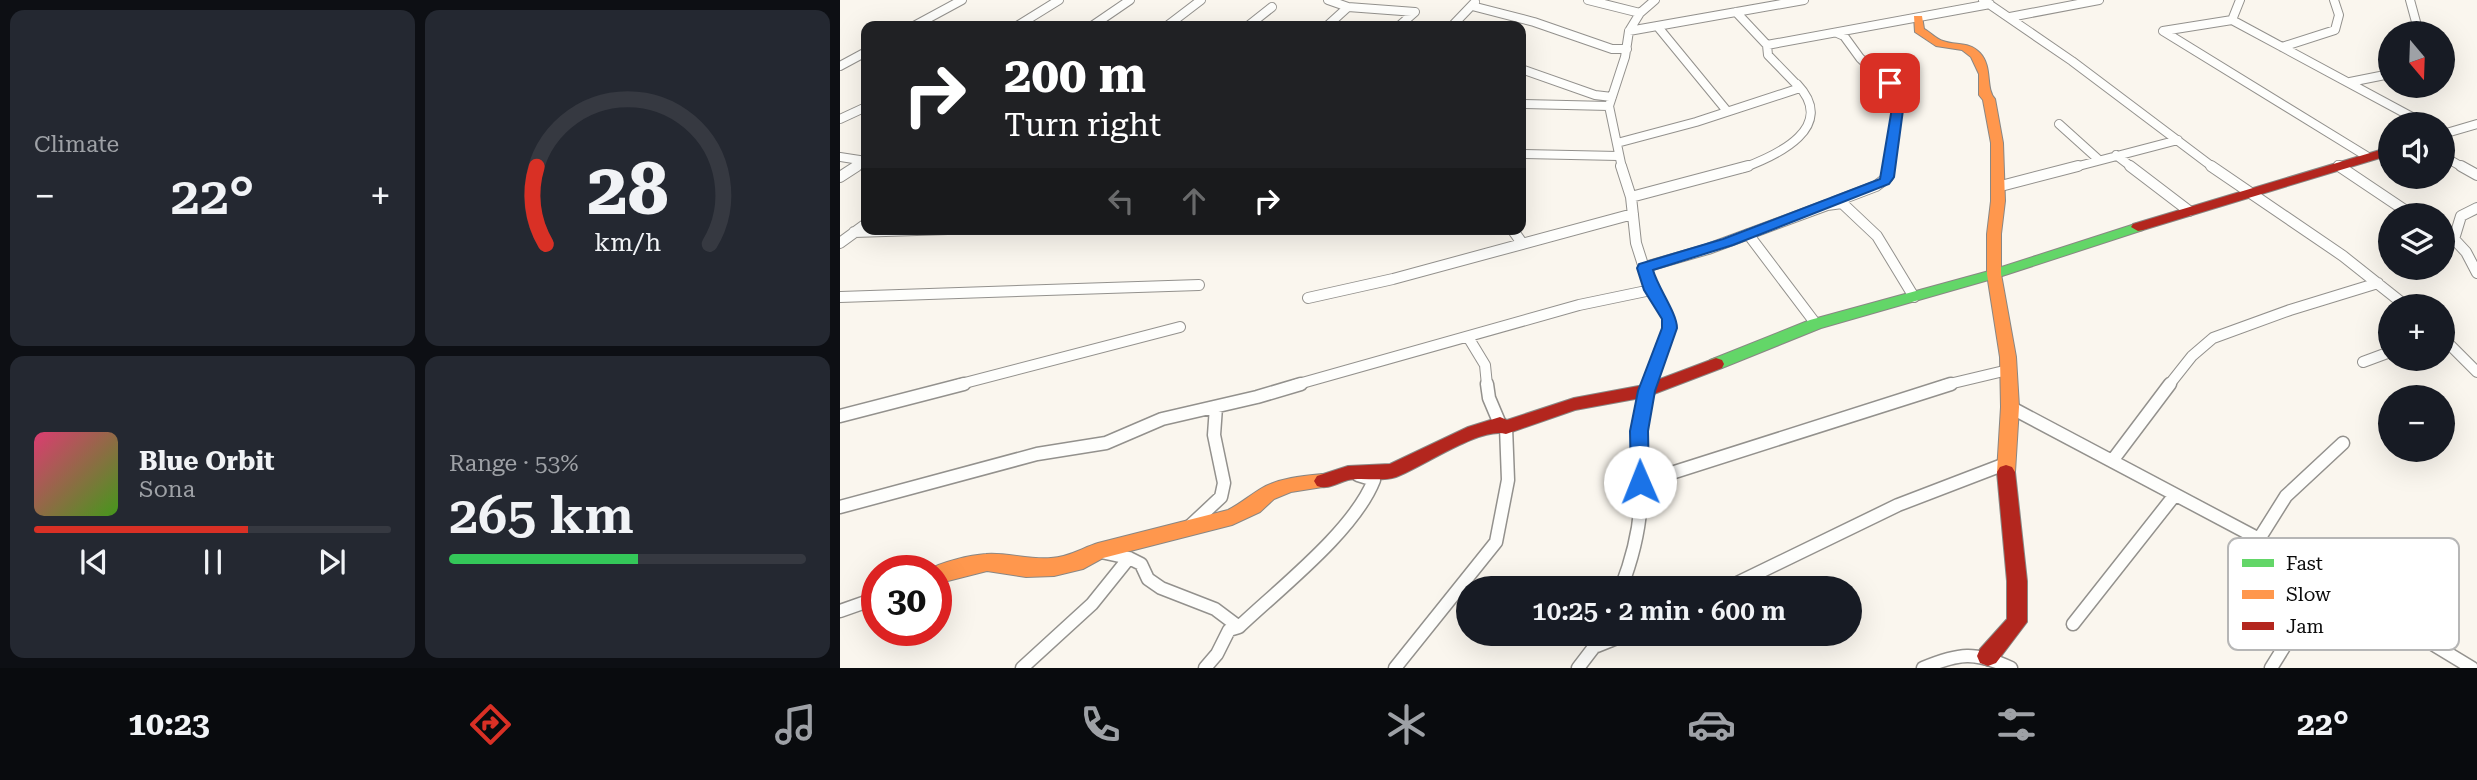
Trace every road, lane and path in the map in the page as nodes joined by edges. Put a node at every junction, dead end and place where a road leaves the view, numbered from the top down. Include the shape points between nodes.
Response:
1 (962, 0) edge
2 (1059, 0) edge
3 (1130, 0) edge
4 (1201, 0) edge
5 (1328, 0) edge
6 (1398, 0) edge
7 (1588, 0) edge
8 (1655, 0) edge
9 (1804, 0) edge
10 (2099, 0) edge
11 (2240, 0) edge
12 (2334, 0) edge
13 (2410, 0) edge
14 (1986, 2) edge
15 (1474, 3) edge
16 (2028, 4) dead end
17 (1272, 7) dead end
18 (1348, 8) junction
19 (1390, 9) junction
20 (2037, 10) junction
21 (1736, 12) junction
22 (1640, 13) junction
23 (2010, 17) junction
24 (1918, 18) junction
25 (2232, 20) junction
26 (923, 21) edge
27 (1025, 21) edge
28 (1099, 21) edge
29 (1174, 21) edge
30 (1254, 21) edge
31 (1333, 21) edge
32 (1405, 21) edge
33 (1457, 21) edge
34 (2416, 21) edge
35 (1658, 27) junction
36 (1629, 31) junction
37 (1837, 33) junction
38 (1767, 45) junction
39 (2282, 47) junction
40 (1627, 50) junction
41 (861, 55) edge
42 (840, 66) edge
43 (1526, 71) edge
44 (2378, 76) edge
45 (2350, 82) junction
46 (1797, 84) junction
47 (1610, 101) junction
48 (1526, 104) edge
49 (861, 109) edge
50 (1727, 111) junction
51 (2404, 112) edge
52 (840, 119) edge
53 (2059, 124) dead end
54 (2477, 124) edge
55 (2455, 130) edge
56 (2178, 141) junction
57 (1617, 143) junction
58 (1526, 154) edge
59 (2378, 154) edge
60 (2116, 155) junction
61 (1618, 156) junction
62 (840, 157) edge
63 (2368, 157) junction
64 (861, 160) edge
65 (2099, 160) junction
66 (2455, 162) edge
67 (861, 164) edge
68 (2338, 165) junction
69 (2474, 172) edge
70 (840, 177) edge
71 (1997, 187) junction
72 (2253, 194) junction
73 (1631, 197) junction
74 (2394, 203) edge
75 (1827, 205) junction
76 (2477, 208) edge
77 (2189, 211) junction
78 (1633, 214) junction
79 (861, 227) edge
80 (854, 232) junction
81 (861, 232) edge
82 (1748, 234) junction
83 (1516, 235) edge
84 (840, 243) edge
85 (1522, 243) junction
86 (2455, 244) edge
87 (2466, 252) junction
88 (2477, 259) edge
89 (1644, 268) junction
90 (2477, 273) edge
91 (1994, 274) junction
92 (2378, 283) junction
93 (1199, 285) dead end
94 (1651, 290) junction
95 (2391, 294) edge
96 (844, 297) edge
97 (1914, 297) junction
98 (1308, 298) dead end
99 (840, 306) edge
100 (1816, 324) junction
101 (1180, 327) dead end
102 (1468, 337) junction
103 (2455, 349) edge
104 (2378, 356) edge
105 (2362, 362) dead end
106 (2475, 367) edge
107 (2008, 370) junction
108 (1646, 391) junction
109 (1216, 407) junction
110 (2010, 407) junction
111 (840, 416) edge
112 (1503, 426) junction
113 (2343, 443) dead end
114 (2112, 461) junction
115 (2005, 464) junction
116 (1392, 471) junction
117 (1348, 473) junction
118 (1374, 480) junction
119 (1640, 482) junction
120 (2174, 496) junction
121 (840, 507) edge
122 (1186, 530) junction
123 (2257, 538) edge
124 (2260, 538) edge
125 (1098, 551) junction
126 (1129, 558) junction
127 (952, 570) edge
128 (1625, 576) edge
129 (1752, 576) edge
130 (861, 604) edge
131 (840, 611) edge
132 (2073, 624) dead end
133 (1239, 627) junction
134 (1594, 647) edge
135 (2283, 650) edge
136 (2444, 650) edge
137 (1988, 656) junction
138 (1022, 668) edge
139 (1205, 668) edge
140 (1395, 668) edge
141 (1578, 668) edge
142 (1923, 668) edge
143 (2011, 668) edge
144 (2272, 668) edge
145 (2473, 668) edge

1 - 26 street
2 - 27 street
3 - 28 street
4 - 29 street
5 - 18 street
6 - 19 street
7 - 22 street
8 - 22 street
9 - 21 street
10 - 20 street
11 - 25 street
12 - 39 street via 2339,17 2335,30
13 - 34 street
14 - 23 street
14 - 24 street
15 - 33 street
15 - 40 street
16 - 20 street
17 - 30 street
18 - 19 street
18 - 31 street
19 - 32 street via 1415,12
20 - 23 street
21 - 35 street
21 - 38 street
22 - 36 street
23 - 56 street
24 - 37 street
24 - 71 street via 1919,30 1932,39 1964,47 1979,57 1997,143
25 - 39 street
25 - 63 street via 2162,33
35 - 36 street
35 - 50 street
36 - 40 street
37 - 38 street
37 - 75 street via 1899,95 1888,177
38 - 46 street via 1768,55
39 - 45 street
40 - 47 street
41 - 42 street
43 - 47 street
44 - 45 street
45 - 51 street
46 - 50 street via 1800,88
46 - 73 street via 1809,97 1810,107 1796,142 1766,159
47 - 48 street
47 - 57 street
49 - 52 street
50 - 57 street
53 - 65 street
54 - 55 street
56 - 60 street
56 - 72 street
57 - 61 street
58 - 61 street
59 - 63 street
60 - 65 street
60 - 77 street
61 - 73 street
62 - 64 street
63 - 68 street
65 - 71 street
66 - 69 street
67 - 70 street
68 - 72 street
68 - 74 street
71 - 91 street
72 - 77 street
72 - 92 street
73 - 78 street
75 - 82 street
75 - 97 street via 1846,206 1877,236
76 - 87 street via 2461,216 2454,239
77 - 91 street
78 - 85 street
78 - 89 street
79 - 80 street
80 - 81 street
80 - 84 street
82 - 89 street
82 - 100 street
83 - 85 street
85 - 98 street
86 - 87 street
87 - 88 street
87 - 90 street
89 - 94 street
91 - 97 street
91 - 107 street
92 - 95 street
92 - 114 street via 2213,338 2160,394
93 - 96 street
94 - 102 street via 1579,304
94 - 108 street via 1670,319 1670,328
96 - 99 street
97 - 100 street
100 - 108 street
101 - 111 street
102 - 109 street
102 - 112 street via 1485,365 1489,398
103 - 106 street
104 - 105 street
107 - 110 street
107 - 119 street via 1836,417 1701,466
108 - 112 street via 1547,410
108 - 119 street via 1639,431
109 - 121 street via 1162,419 1106,443 1025,457
109 - 122 street via 1214,435 1224,482 1221,497
110 - 114 street
110 - 115 street
112 - 116 street via 1474,432
112 - 140 street via 1508,480 1496,542
113 - 124 street via 2286,496
114 - 120 street
115 - 129 street via 1921,495
115 - 137 street via 2017,622
116 - 117 street
116 - 118 street
117 - 118 street
117 - 122 street via 1290,485 1232,517
118 - 133 street via 1366,500 1339,532
119 - 128 street via 1639,519
120 - 123 street
120 - 132 street
122 - 125 street
125 - 126 street
125 - 127 street via 1091,558 1056,567 995,562
126 - 133 street via 1141,564 1148,579 1161,588 1215,609
126 - 138 street via 1092,604
130 - 131 street
133 - 139 street via 1229,630
134 - 141 street
135 - 144 street
136 - 145 street
137 - 142 street via 1974,653
137 - 143 street

